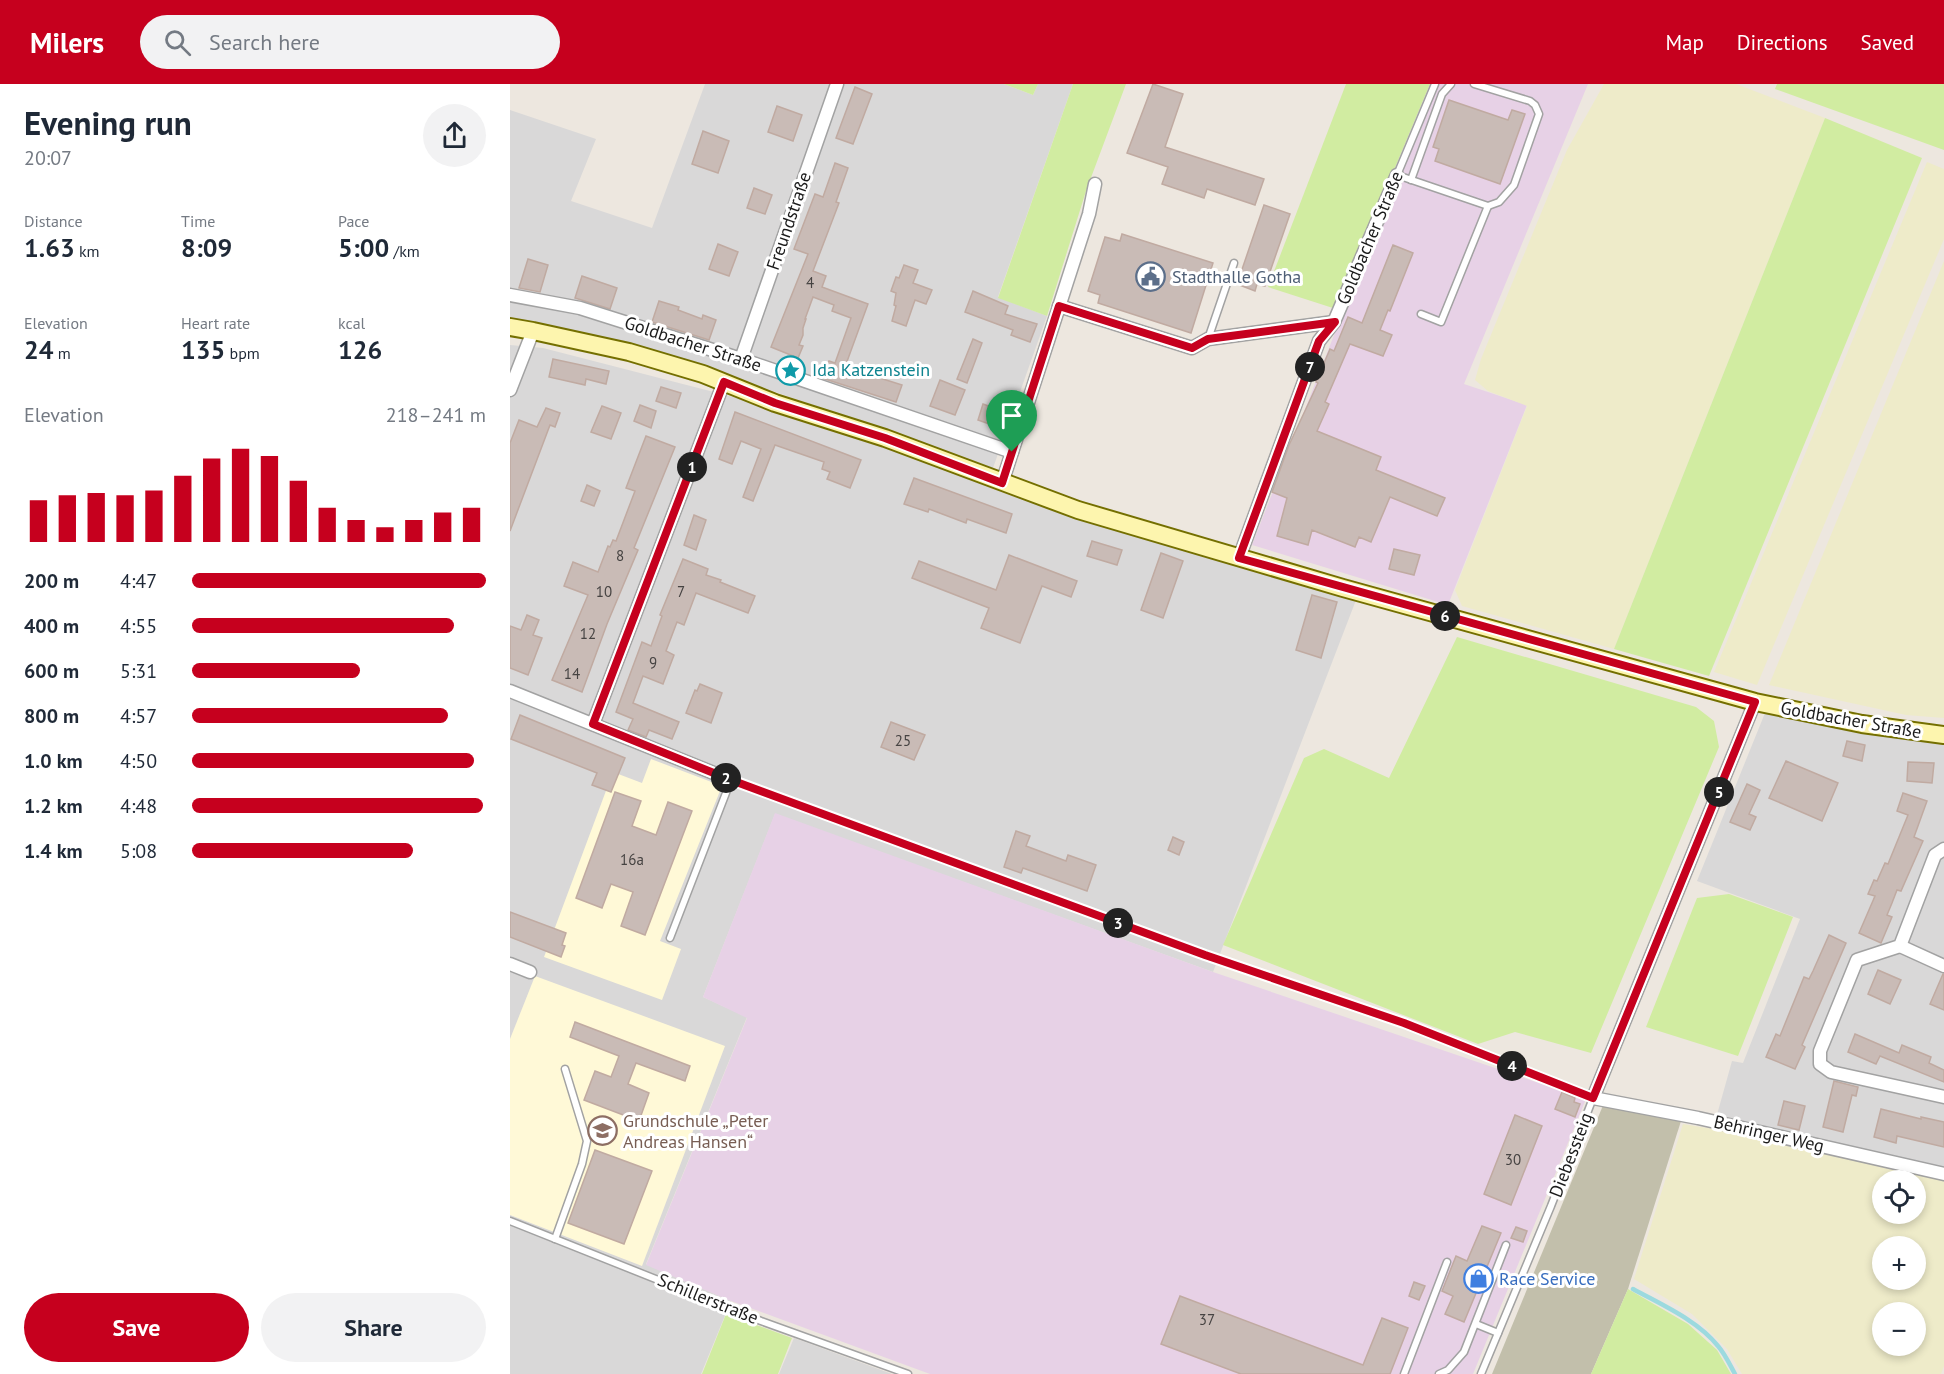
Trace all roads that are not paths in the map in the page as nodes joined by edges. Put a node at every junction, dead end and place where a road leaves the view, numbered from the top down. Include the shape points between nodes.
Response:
1 (837, 84) edge
2 (1435, 84) edge
3 (1451, 84) edge
4 (1474, 84) edge
5 (1397, 175) junction
6 (1411, 180) junction
7 (1095, 184) dead end
8 (1488, 206) junction
9 (1234, 263) dead end
10 (510, 295) edge
11 (1059, 306) junction
12 (1421, 314) dead end
13 (1335, 322) junction
14 (510, 327) edge
15 (533, 331) junction
16 (1208, 339) junction
17 (741, 359) junction
18 (724, 382) junction
19 (510, 390) edge
20 (1012, 452) junction
21 (1002, 483) junction
22 (1239, 558) junction
23 (510, 691) edge
24 (1755, 702) junction
25 (593, 724) junction
26 (1944, 735) edge
27 (731, 780) junction
28 (1944, 849) edge
29 (670, 938) dead end
30 (1900, 946) junction
31 (510, 964) edge
32 (1944, 966) edge
33 (530, 972) dead end
34 (565, 1069) dead end
35 (1944, 1097) edge
36 (1593, 1098) junction
37 (1944, 1174) edge
38 (510, 1221) edge
39 (555, 1239) junction
40 (1506, 1245) dead end
41 (1447, 1262) dead end
42 (1476, 1324) junction
43 (1498, 1333) junction
44 (908, 1374) edge
45 (1404, 1374) edge
46 (1439, 1374) edge
47 (1481, 1374) edge

1 - 17 street, Freundstraße
2 - 5 lane, Goldbacher Straße
3 - 6 lane via 1442,94
4 - 8 lane via 1530,101 1539,114 1514,185 1499,202
5 - 6 lane
5 - 13 street, Goldbacher Straße
6 - 8 lane
7 - 11 street
8 - 12 lane via 1441,322
9 - 16 lane
10 - 17 street, Goldbacher Straße via 580,308
11 - 16 street via 1192,348
11 - 20 street
13 - 16 street
13 - 22 street, Goldbacher Straße via 1319,341
14 - 15 main road, Goldbacher Straße
15 - 18 main road, Goldbacher Straße via 629,352
15 - 19 street
17 - 20 street, Goldbacher Straße
18 - 21 main road, Goldbacher Straße
18 - 25 street
20 - 21 street
21 - 22 main road, Goldbacher Straße
22 - 24 main road, Goldbacher Straße
23 - 25 street
24 - 26 main road, Goldbacher Straße via 1862,724
24 - 36 street, Diebessteig
25 - 27 street
27 - 29 lane
27 - 36 lane via 1205,955 1404,1023
28 - 30 street via 1935,855
30 - 32 street
30 - 35 street via 1857,960 1820,1051 1820,1064 1831,1072
31 - 33 street
34 - 39 lane via 587,1141
36 - 37 street, Behringer Weg
36 - 43 lane, Diebessteig
38 - 39 lane, Schillerstraße
39 - 44 lane, Schillerstraße
40 - 42 lane
41 - 45 lane
42 - 43 lane
42 - 46 lane via 1464,1352
43 - 47 lane, Diebessteig

